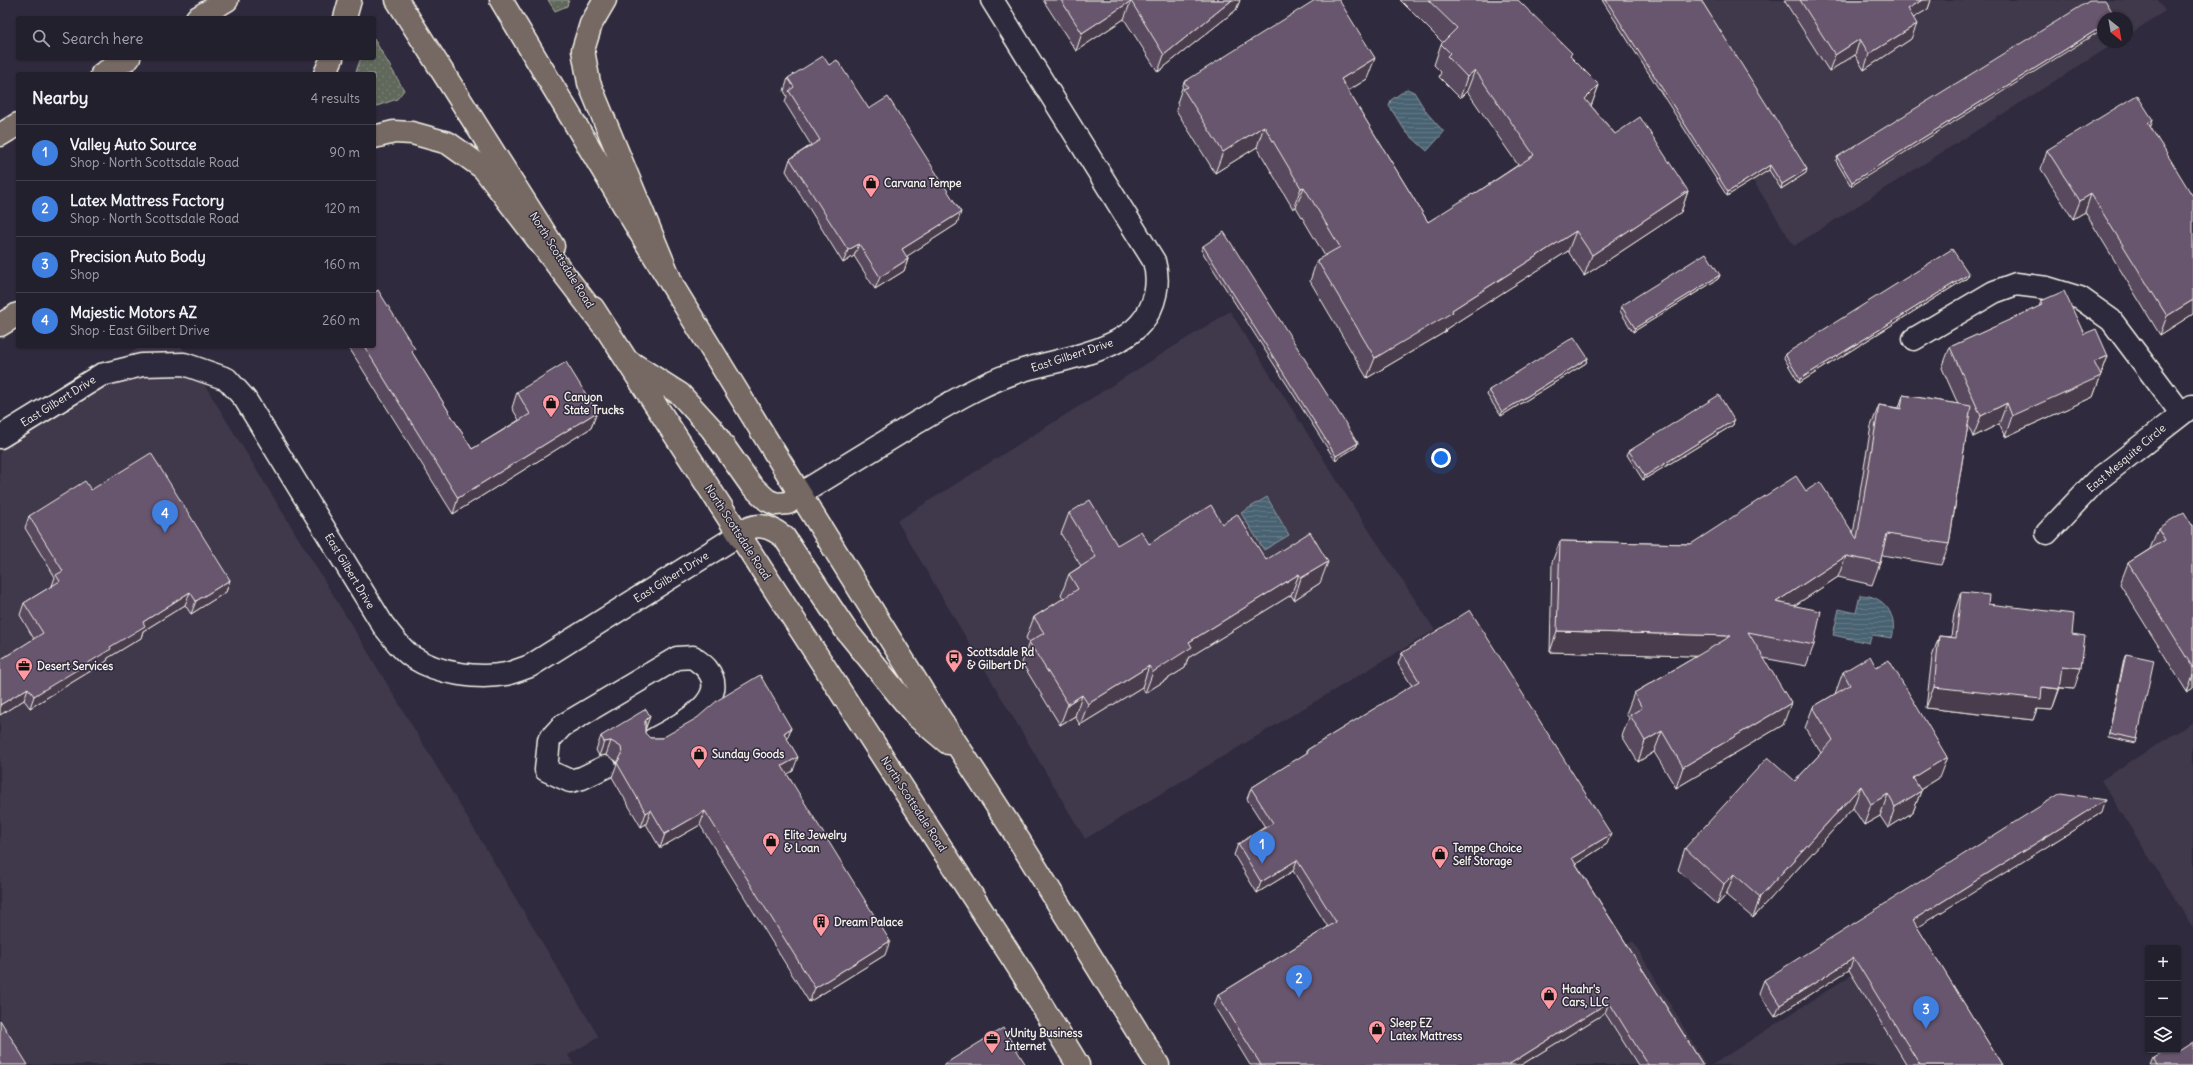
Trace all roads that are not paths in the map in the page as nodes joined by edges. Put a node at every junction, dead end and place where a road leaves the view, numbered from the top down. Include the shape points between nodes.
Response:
1 (227, 0) edge
2 (350, 0) edge
3 (397, 0) edge
4 (501, 0) edge
5 (605, 0) edge
6 (992, 0) edge
7 (200, 16) edge
8 (346, 16) edge
9 (126, 60) edge
10 (331, 60) edge
11 (105, 72) edge
12 (326, 72) edge
13 (16, 125) edge
14 (0, 135) edge
15 (376, 136) edge
16 (673, 286) junction
17 (16, 315) edge
18 (603, 324) junction
19 (0, 325) edge
20 (1914, 339) dead end
21 (622, 357) junction
22 (2187, 409) edge
23 (0, 437) edge
24 (800, 494) junction
25 (2047, 533) dead end
26 (740, 534) junction
27 (651, 741) edge
28 (971, 764) junction
29 (606, 767) edge
30 (1078, 1065) edge
31 (1158, 1065) edge

1 - 7 main road
2 - 8 main road
3 - 18 main road, North Scottsdale Road
4 - 16 main road
5 - 16 main road via 592,24 583,50 589,83
6 - 24 street, East Gilbert Drive via 1154,261 1158,273 1151,307 1141,323 1110,345 994,380 971,391
9 - 11 main road
10 - 12 main road
13 - 14 main road
15 - 18 main road via 394,132 412,133 448,143 483,168
16 - 24 main road
17 - 19 main road
18 - 21 main road, North Scottsdale Road
20 - 22 street via 1994,292 2016,284 2047,288 2080,298 2112,320
21 - 24 main road via 680,394 711,428 751,485 767,500 776,504 788,503
21 - 26 main road, North Scottsdale Road
22 - 25 street, East Mesquite Circle via 2096,481
23 - 26 street, East Gilbert Drive via 101,375 142,365 184,364 227,379 245,399 383,625 397,642 414,658 439,669 480,676 507,674 530,666
24 - 28 main road via 928,700
26 - 28 main road via 746,529 759,526 772,528 784,537 845,629 916,716
26 - 30 main road, North Scottsdale Road via 1022,973
27 - 29 street via 695,714 709,701 714,684 707,669 693,657 677,658 562,726 549,740 546,770 570,781
28 - 31 main road

